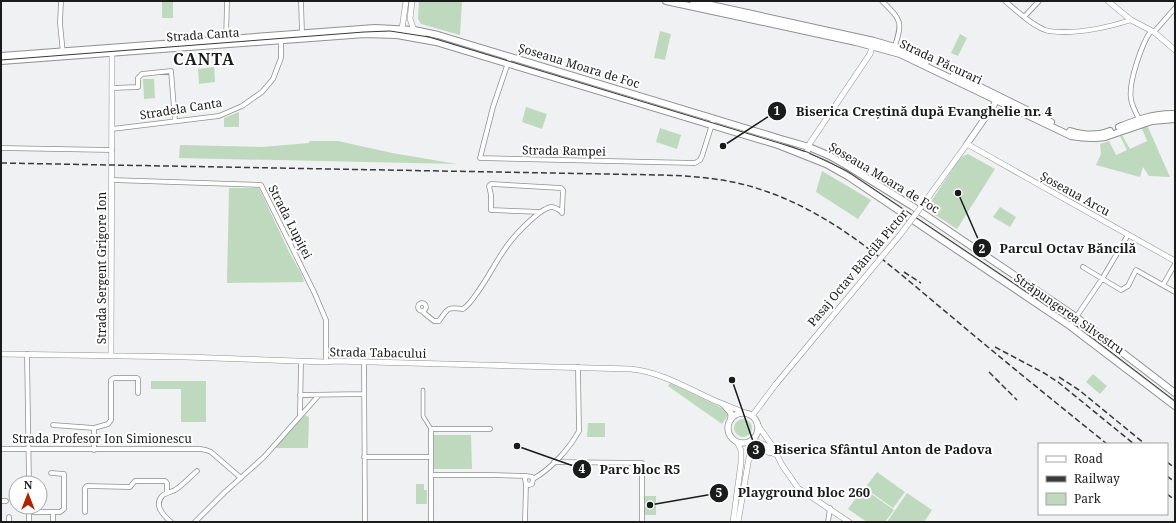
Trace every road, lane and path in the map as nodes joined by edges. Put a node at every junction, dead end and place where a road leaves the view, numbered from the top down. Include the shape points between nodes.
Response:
1 (61, 1) edge
2 (227, 1) edge
3 (301, 1) edge
4 (406, 1) edge
5 (412, 1) edge
6 (666, 1) edge
7 (693, 1) edge
8 (882, 1) edge
9 (1005, 1) edge
10 (1039, 1) edge
11 (1108, 1) edge
12 (1175, 8) edge
13 (1024, 17) junction
14 (1131, 20) junction
15 (402, 29) junction
16 (414, 30) junction
17 (1153, 32) junction
18 (302, 33) junction
19 (407, 36) joint
20 (281, 40) junction
21 (226, 41) junction
22 (436, 42) junction
23 (873, 43) junction
24 (894, 49) junction
25 (112, 50) junction
26 (1175, 50) edge
27 (63, 53) junction
28 (1, 56) edge
29 (510, 57) junction
30 (1, 61) edge
31 (507, 64) junction
32 (112, 88) junction
33 (997, 98) junction
34 (1175, 114) edge
35 (714, 118) junction
36 (1139, 119) junction
37 (1175, 119) edge
38 (175, 121) junction
39 (712, 126) junction
40 (112, 129) junction
41 (967, 144) junction
42 (809, 147) junction
43 (1, 148) edge
44 (112, 150) junction
45 (806, 156) junction
46 (112, 180) junction
47 (542, 212) junction
48 (1128, 235) junction
49 (1175, 263) edge
50 (1083, 267) dead end
51 (1102, 279) junction
52 (1163, 285) junction
53 (1175, 292) edge
54 (423, 311) dead end
55 (1076, 318) junction
56 (1070, 326) junction
57 (1, 354) edge
58 (27, 354) junction
59 (111, 356) junction
60 (300, 361) junction
61 (326, 362) junction
62 (364, 362) junction
63 (578, 367) junction
64 (423, 390) dead end
65 (138, 393) dead end
66 (1175, 393) edge
67 (364, 394) junction
68 (300, 395) junction
69 (319, 395) junction
70 (724, 405) junction
71 (1175, 406) edge
72 (745, 413) junction
73 (300, 415) junction
74 (752, 416) junction
75 (731, 419) junction
76 (53, 424) dead end
77 (757, 424) junction
78 (94, 428) junction
79 (431, 429) junction
80 (490, 429) dead end
81 (752, 440) junction
82 (737, 442) junction
83 (1, 449) edge
84 (29, 450) junction
85 (94, 450) junction
86 (776, 456) junction
87 (364, 457) junction
88 (431, 457) junction
89 (554, 462) junction
90 (747, 464) junction
91 (782, 465) junction
92 (197, 470) dead end
93 (51, 473) dead end
94 (29, 475) edge
95 (431, 475) junction
96 (526, 476) junction
97 (241, 478) junction
98 (534, 479) junction
99 (526, 484) junction
100 (167, 493) junction
101 (830, 508) junction
102 (48, 512) edge
103 (53, 512) junction
104 (85, 512) dead end
105 (9, 517) dead end
106 (9, 522) edge
107 (53, 522) edge
108 (171, 522) edge
109 (195, 522) edge
110 (365, 522) edge
111 (431, 522) edge
112 (525, 522) edge
113 (642, 522) edge
114 (732, 522) edge
115 (738, 522) edge
116 (828, 522) edge
117 (849, 522) edge

1 - 27 street
2 - 21 street
3 - 18 street
4 - 15 street
5 - 16 street via 410,19
6 - 23 main road, Strada Păcurari
7 - 23 main road, Strada Păcurari
8 - 24 street via 899,18
9 - 13 street
10 - 13 street
11 - 14 street
12 - 17 street
13 - 14 street via 1045,30 1055,32 1094,30
14 - 17 street
15 - 16 main road, Șoseaua Moara de Foc
15 - 18 main road, Strada Canta via 375,28
15 - 22 street, Strada Canta
16 - 29 main road, Șoseaua Moara de Foc
17 - 26 street
17 - 36 street via 1137,61 1131,85 1130,99
18 - 21 main road, Strada Canta
19 - 20 main road, Strada Canta via 371,34
19 - 22 main road, Șoseaua Moara de Foc
20 - 21 main road, Strada Canta
20 - 38 street, Stradela Canta via 281,58 273,80 251,101 219,116
21 - 25 main road, Strada Canta
22 - 31 main road, Șoseaua Moara de Foc
23 - 24 main road, Strada Păcurari
23 - 42 street via 870,54
24 - 33 main road, Strada Păcurari
25 - 27 main road, Strada Canta
25 - 32 street
27 - 28 main road, Strada Canta
27 - 30 main road, Strada Canta
29 - 31 street
29 - 35 main road, Șoseaua Moara de Foc
31 - 39 main road, Șoseaua Moara de Foc
31 - 39 street, Strada Rampei via 480,158 696,163 702,156
32 - 38 street via 138,87 138,78 142,74 172,71
32 - 40 street
33 - 36 main road, Strada Păcurari via 1073,132 1085,134 1104,133
33 - 37 main road, Strada Păcurari via 1071,136 1084,138 1105,137 1152,120
33 - 41 main road
34 - 36 main road, Strada Păcurari via 1159,114
35 - 39 street, Strada Rampei
35 - 42 main road, Șoseaua Moara de Foc
38 - 40 street, Stradela Canta
39 - 45 main road, Șoseaua Moara de Foc
40 - 44 street
41 - 48 street, Șoseaua Arcu
41 - 74 street, Pasaj Octav Băncilă Pictor, bridge via 904,230
42 - 45 street
42 - 55 main road, Șoseaua Moara de Foc via 849,167 912,206
43 - 44 street
44 - 46 street, Strada Sergent Grigore Ion
45 - 56 main road, Străpungerea Silvestru via 849,177
46 - 59 street, Strada Sergent Grigore Ion
46 - 61 street, Strada Lupiței via 261,185 326,320
47 - 47 street via 554,207 562,213 561,188 491,184 491,210
47 - 54 street via 508,244 468,306 463,309 447,309 439,321 434,321
48 - 49 street, Șoseaua Arcu
48 - 51 street
49 - 52 street
50 - 51 street
51 - 52 street via 1122,290 1128,286 1136,270
51 - 55 street
52 - 53 street
55 - 56 street
55 - 66 main road, Șoseaua Moara de Foc
56 - 71 main road, Străpungerea Silvestru
57 - 58 street, Strada Tabacului
58 - 59 street, Strada Tabacului
58 - 84 street
59 - 60 street, Strada Tabacului
60 - 61 street, Strada Tabacului
60 - 68 street
61 - 62 street, Strada Tabacului
62 - 63 street, Strada Tabacului
62 - 67 street
63 - 70 street, Strada Tabacului via 631,368 646,371
63 - 89 street via 579,431
64 - 79 street via 423,416
65 - 78 street via 137,378 113,379 111,420 108,424
67 - 69 street
67 - 87 street
68 - 69 street
68 - 73 street
69 - 73 street
70 - 72 street, Strada Tabacului
70 - 75 main road via 731,413
72 - 74 main road
72 - 75 main road
73 - 97 street via 264,457
74 - 77 main road
75 - 82 main road via 729,432
76 - 78 street
77 - 81 main road via 756,434
77 - 86 street via 773,447
78 - 85 street
79 - 80 street
79 - 88 street
81 - 82 main road
81 - 86 street via 765,445
81 - 90 street
82 - 114 street via 741,450 741,463
83 - 84 street, Strada Profesor Ion Simionescu
84 - 85 street, Strada Profesor Ion Simionescu
84 - 94 street
85 - 97 street, Strada Profesor Ion Simionescu via 206,450
86 - 91 street
87 - 88 street
87 - 110 street
88 - 95 street
89 - 98 street
89 - 113 street via 642,463
90 - 91 street via 754,452 760,448
90 - 115 street
91 - 101 street via 798,488
92 - 100 street
93 - 103 street via 64,474 64,509
95 - 96 street
95 - 111 street
96 - 98 street
96 - 99 street
97 - 109 street
98 - 99 street via 532,484
99 - 112 street
100 - 104 street via 165,481 135,481 130,487 87,486
100 - 108 street via 159,501 159,507
101 - 116 street
101 - 117 street
102 - 103 street
103 - 107 street
105 - 106 street

